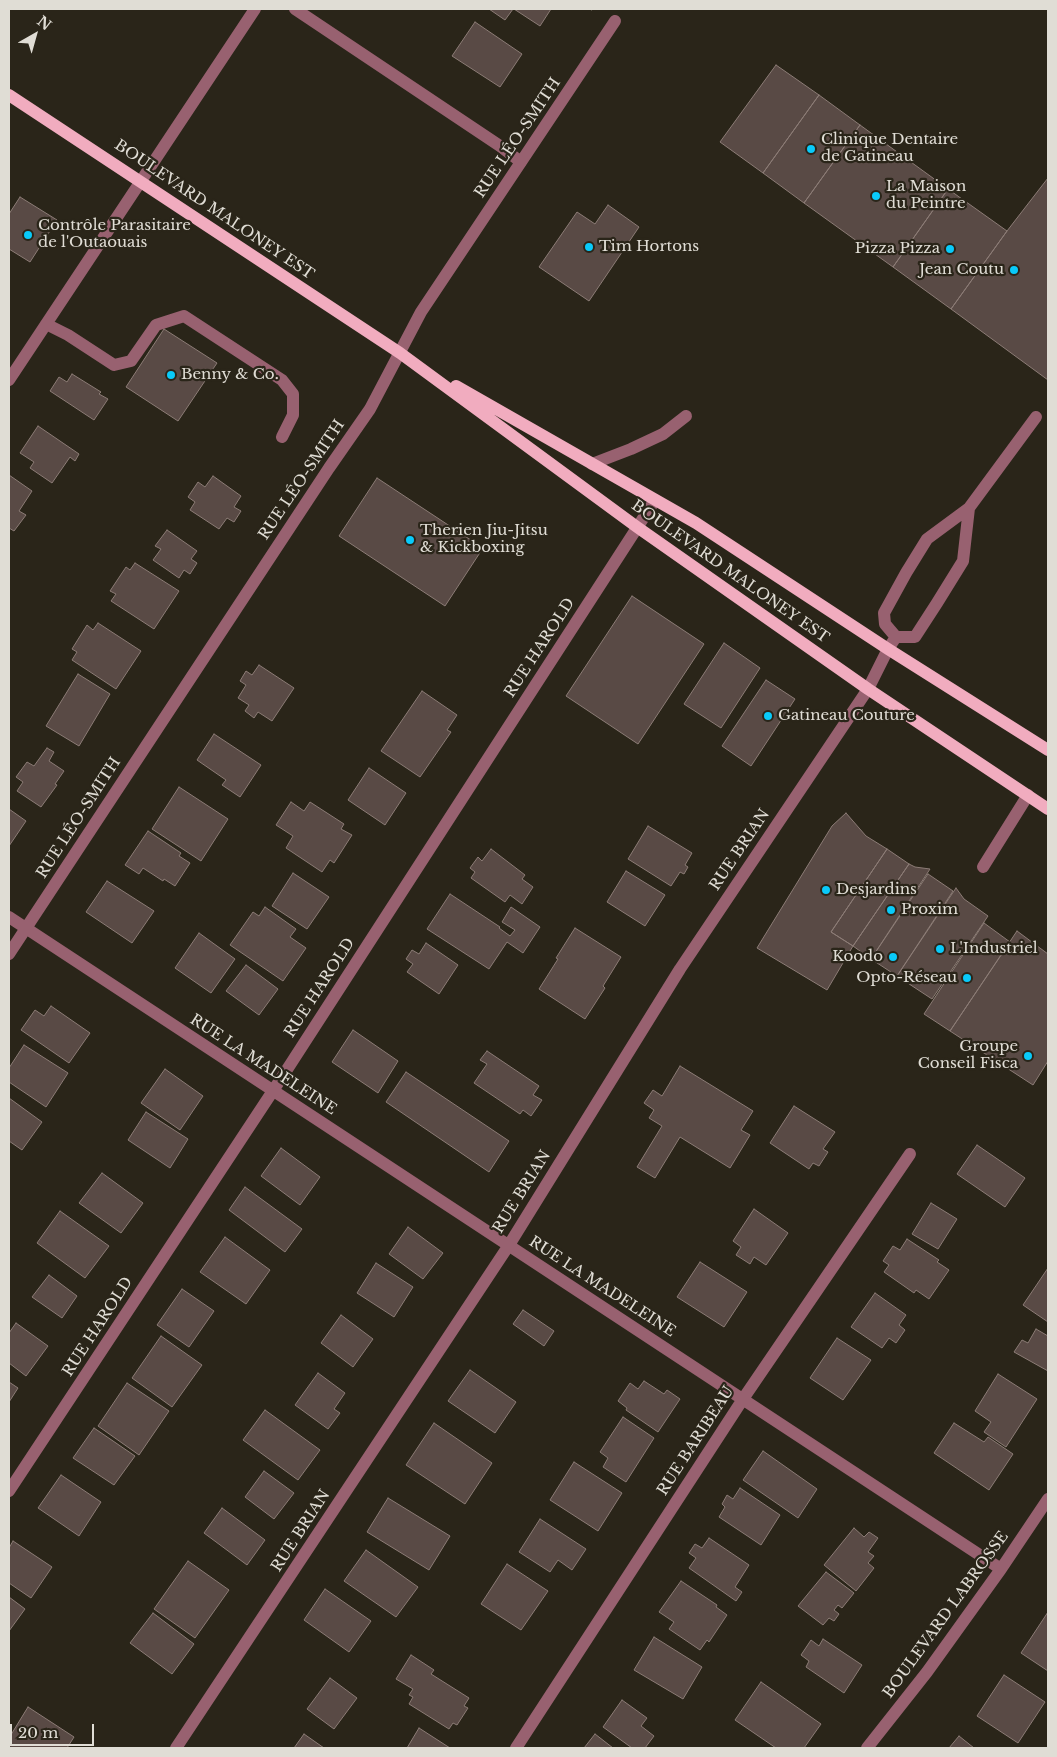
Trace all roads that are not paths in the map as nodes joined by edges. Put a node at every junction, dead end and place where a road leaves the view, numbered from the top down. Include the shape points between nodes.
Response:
1 (255, 9) edge
2 (295, 9) edge
3 (615, 21) dead end
4 (9, 94) edge
5 (521, 162) junction
6 (141, 181) junction
7 (46, 324) junction
8 (400, 353) junction
9 (9, 380) edge
10 (686, 416) dead end
11 (1036, 417) dead end
12 (282, 438) dead end
13 (592, 464) junction
14 (655, 500) junction
15 (969, 508) junction
16 (638, 527) junction
17 (896, 637) junction
18 (888, 649) junction
19 (868, 689) junction
20 (1048, 750) edge
21 (1028, 795) junction
22 (1048, 809) edge
23 (983, 867) dead end
24 (9, 917) edge
25 (26, 928) junction
26 (9, 954) edge
27 (273, 1091) junction
28 (910, 1154) dead end
29 (509, 1245) junction
30 (743, 1399) junction
31 (9, 1492) edge
32 (1048, 1500) edge
33 (1001, 1569) junction
34 (176, 1748) edge
35 (516, 1748) edge
36 (867, 1748) edge

1 - 6 street
2 - 5 street
3 - 5 street, RUE LÉO-SMITH
4 - 6 main road, BOULEVARD MALONEY EST
5 - 8 street, RUE LÉO-SMITH via 420,312
6 - 7 street
6 - 8 main road, BOULEVARD MALONEY EST
7 - 9 street
7 - 12 street via 114,365 131,361 156,325 184,316 282,380 293,394 294,415
8 - 13 main road, BOULEVARD MALONEY EST
8 - 16 main road, BOULEVARD MALONEY EST
8 - 25 street, RUE LÉO-SMITH via 370,409
10 - 13 street via 663,434
11 - 15 street
13 - 14 main road, BOULEVARD MALONEY EST
14 - 16 street, RUE HAROLD
14 - 18 main road, BOULEVARD MALONEY EST via 696,523
15 - 17 street via 963,561 915,637
15 - 17 street via 927,539 906,573 884,613 885,624
16 - 19 main road, BOULEVARD MALONEY EST
16 - 27 street, RUE HAROLD
17 - 18 street, RUE BRIAN
18 - 19 street, RUE BRIAN
18 - 20 main road, BOULEVARD MALONEY EST
19 - 21 main road, BOULEVARD MALONEY EST
19 - 29 street, RUE BRIAN via 680,969
21 - 22 main road, BOULEVARD MALONEY EST
21 - 23 street
24 - 25 street, RUE LA MADELEINE
25 - 26 street, RUE LÉO-SMITH
25 - 27 street, RUE LA MADELEINE
27 - 29 street, RUE LA MADELEINE
27 - 31 street, RUE HAROLD
28 - 30 street, RUE BARIBEAU
29 - 30 street, RUE LA MADELEINE
29 - 34 street, RUE BRIAN
30 - 33 street, RUE LA MADELEINE
30 - 35 street, RUE BARIBEAU
32 - 33 street, BOULEVARD LABROSSE
33 - 36 street, BOULEVARD LABROSSE

